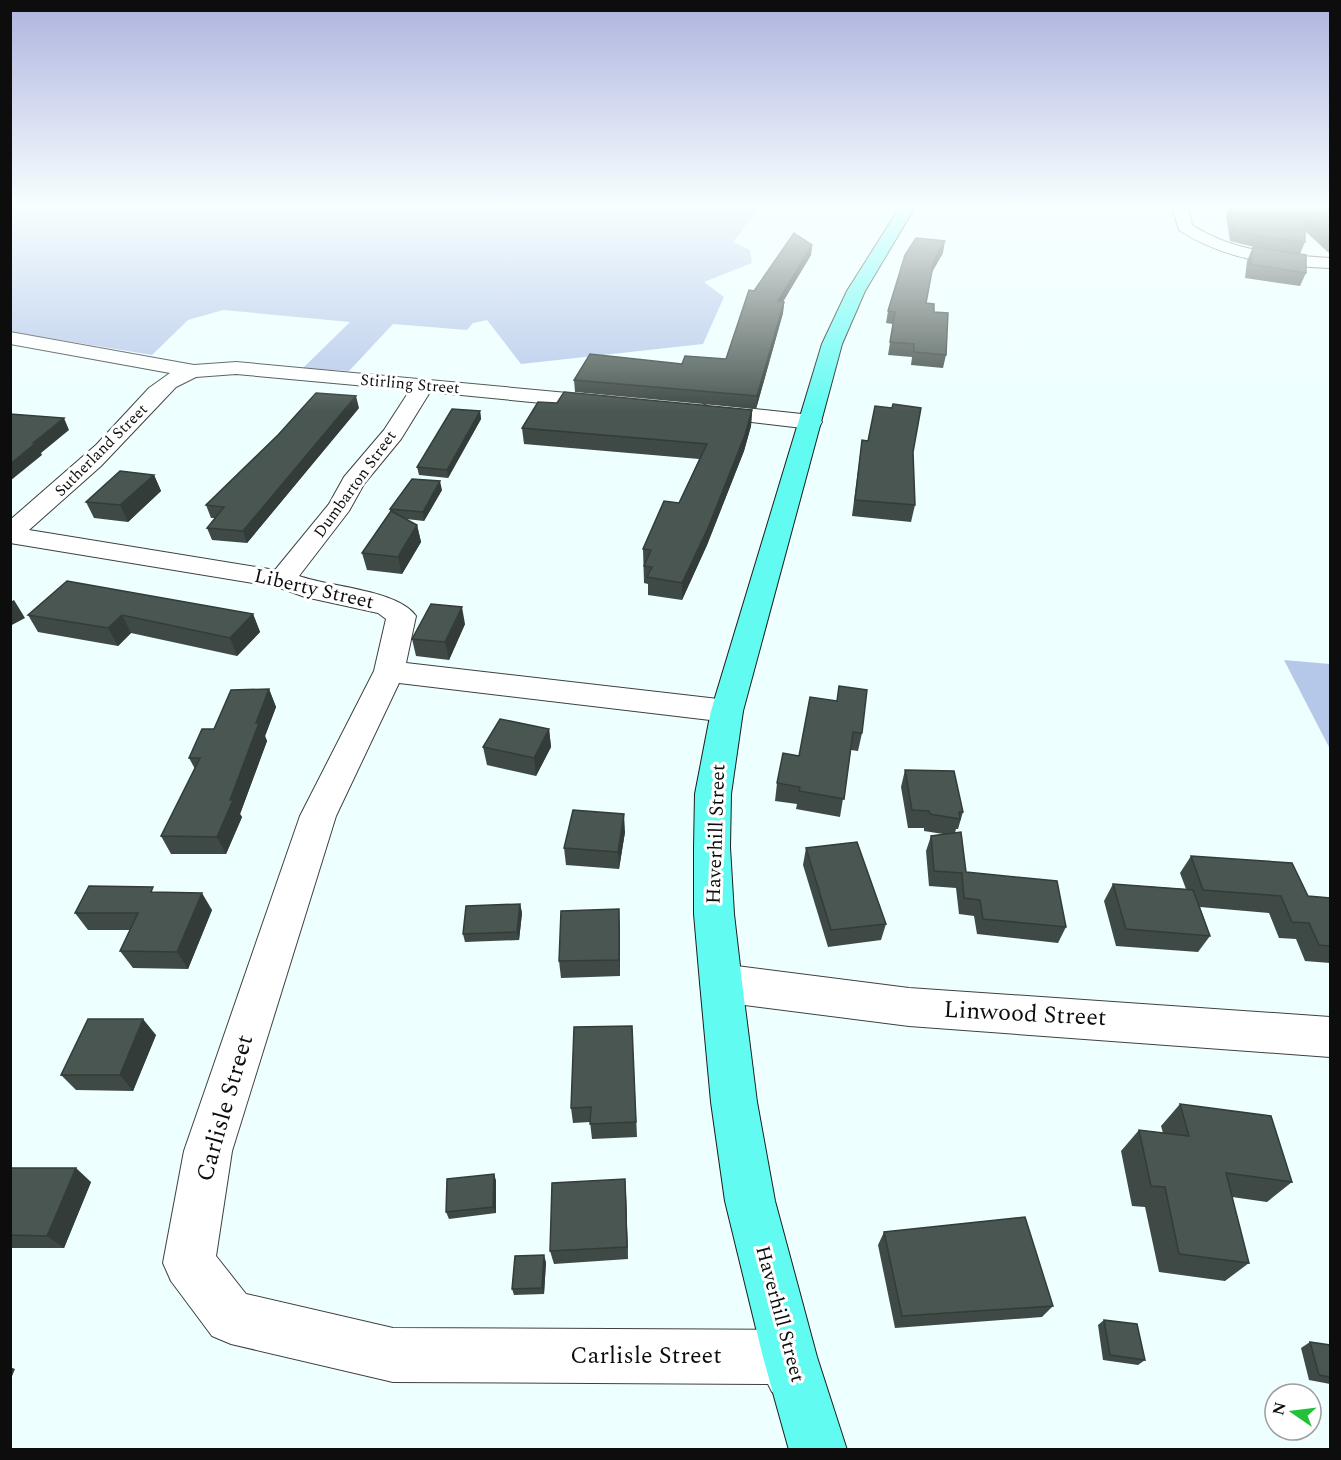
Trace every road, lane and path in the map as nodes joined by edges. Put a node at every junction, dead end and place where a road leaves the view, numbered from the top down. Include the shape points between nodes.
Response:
1 (867, 275) edge
2 (10, 338) edge
3 (194, 371) junction
4 (423, 386) junction
5 (618, 403) edge
6 (687, 408) edge
7 (811, 422) junction
8 (10, 534) edge
9 (282, 580) junction
10 (389, 671) junction
11 (727, 711) junction
12 (720, 983) junction
13 (1330, 1037) edge
14 (790, 1357) junction
15 (794, 1449) edge
16 (818, 1449) edge

1 - 7 main road, Haverhill Street via 839,324
2 - 3 street, Stirling Street
3 - 4 street, Stirling Street via 236,368
3 - 8 street, Sutherland Street via 168,384 107,448
4 - 5 street, Stirling Street
4 - 9 street, Dumbarton Street via 393,434
6 - 7 street
7 - 11 main road, Haverhill Street
8 - 9 street, Liberty Street
9 - 10 street, Liberty Street via 387,606 401,616
10 - 11 street
10 - 14 street, Carlisle Street via 318,816 208,1151 189,1263 231,1317 393,1355
11 - 12 main road, Haverhill Street via 713,794 714,914
12 - 13 street, Linwood Street via 909,1007
12 - 14 main road, Haverhill Street via 750,1201
14 - 15 street
14 - 16 main road, Haverhill Street

